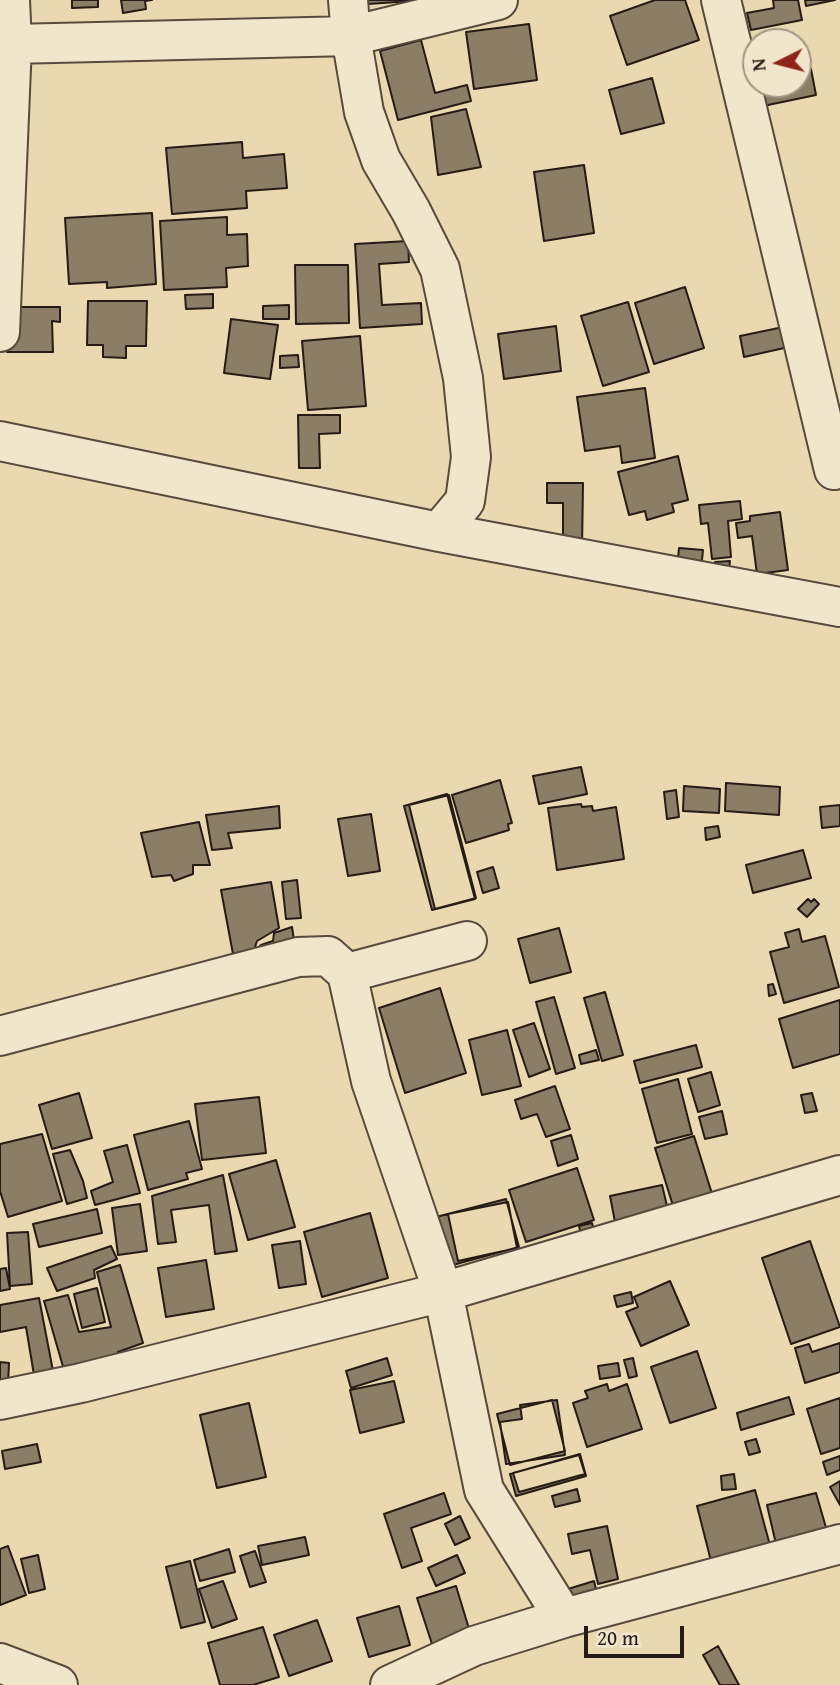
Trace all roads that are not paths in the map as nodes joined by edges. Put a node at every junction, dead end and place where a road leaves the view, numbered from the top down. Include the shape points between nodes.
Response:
1 (10, 0) edge
2 (498, 0) edge
3 (721, 0) edge
4 (350, 18) edge
5 (12, 44) junction
6 (0, 332) edge
7 (0, 441) edge
8 (834, 470) dead end
9 (439, 532) junction
10 (840, 607) edge
11 (467, 941) dead end
12 (347, 973) junction
13 (0, 1036) edge
14 (840, 1175) edge
15 (443, 1292) junction
16 (0, 1400) edge
17 (840, 1544) edge
18 (564, 1618) junction
19 (1, 1661) edge
20 (58, 1685) edge
21 (390, 1685) edge

1 - 5 street
2 - 4 street
3 - 8 street
4 - 5 street
4 - 9 street via 364,112 381,160 440,268 463,379 471,457 465,500
5 - 6 street
7 - 9 street
9 - 10 street
11 - 12 street
12 - 13 street via 328,956 298,957
12 - 15 street via 371,1080
14 - 15 street
15 - 16 street
15 - 18 street via 484,1490
17 - 18 street
18 - 21 street via 474,1646
19 - 20 street

